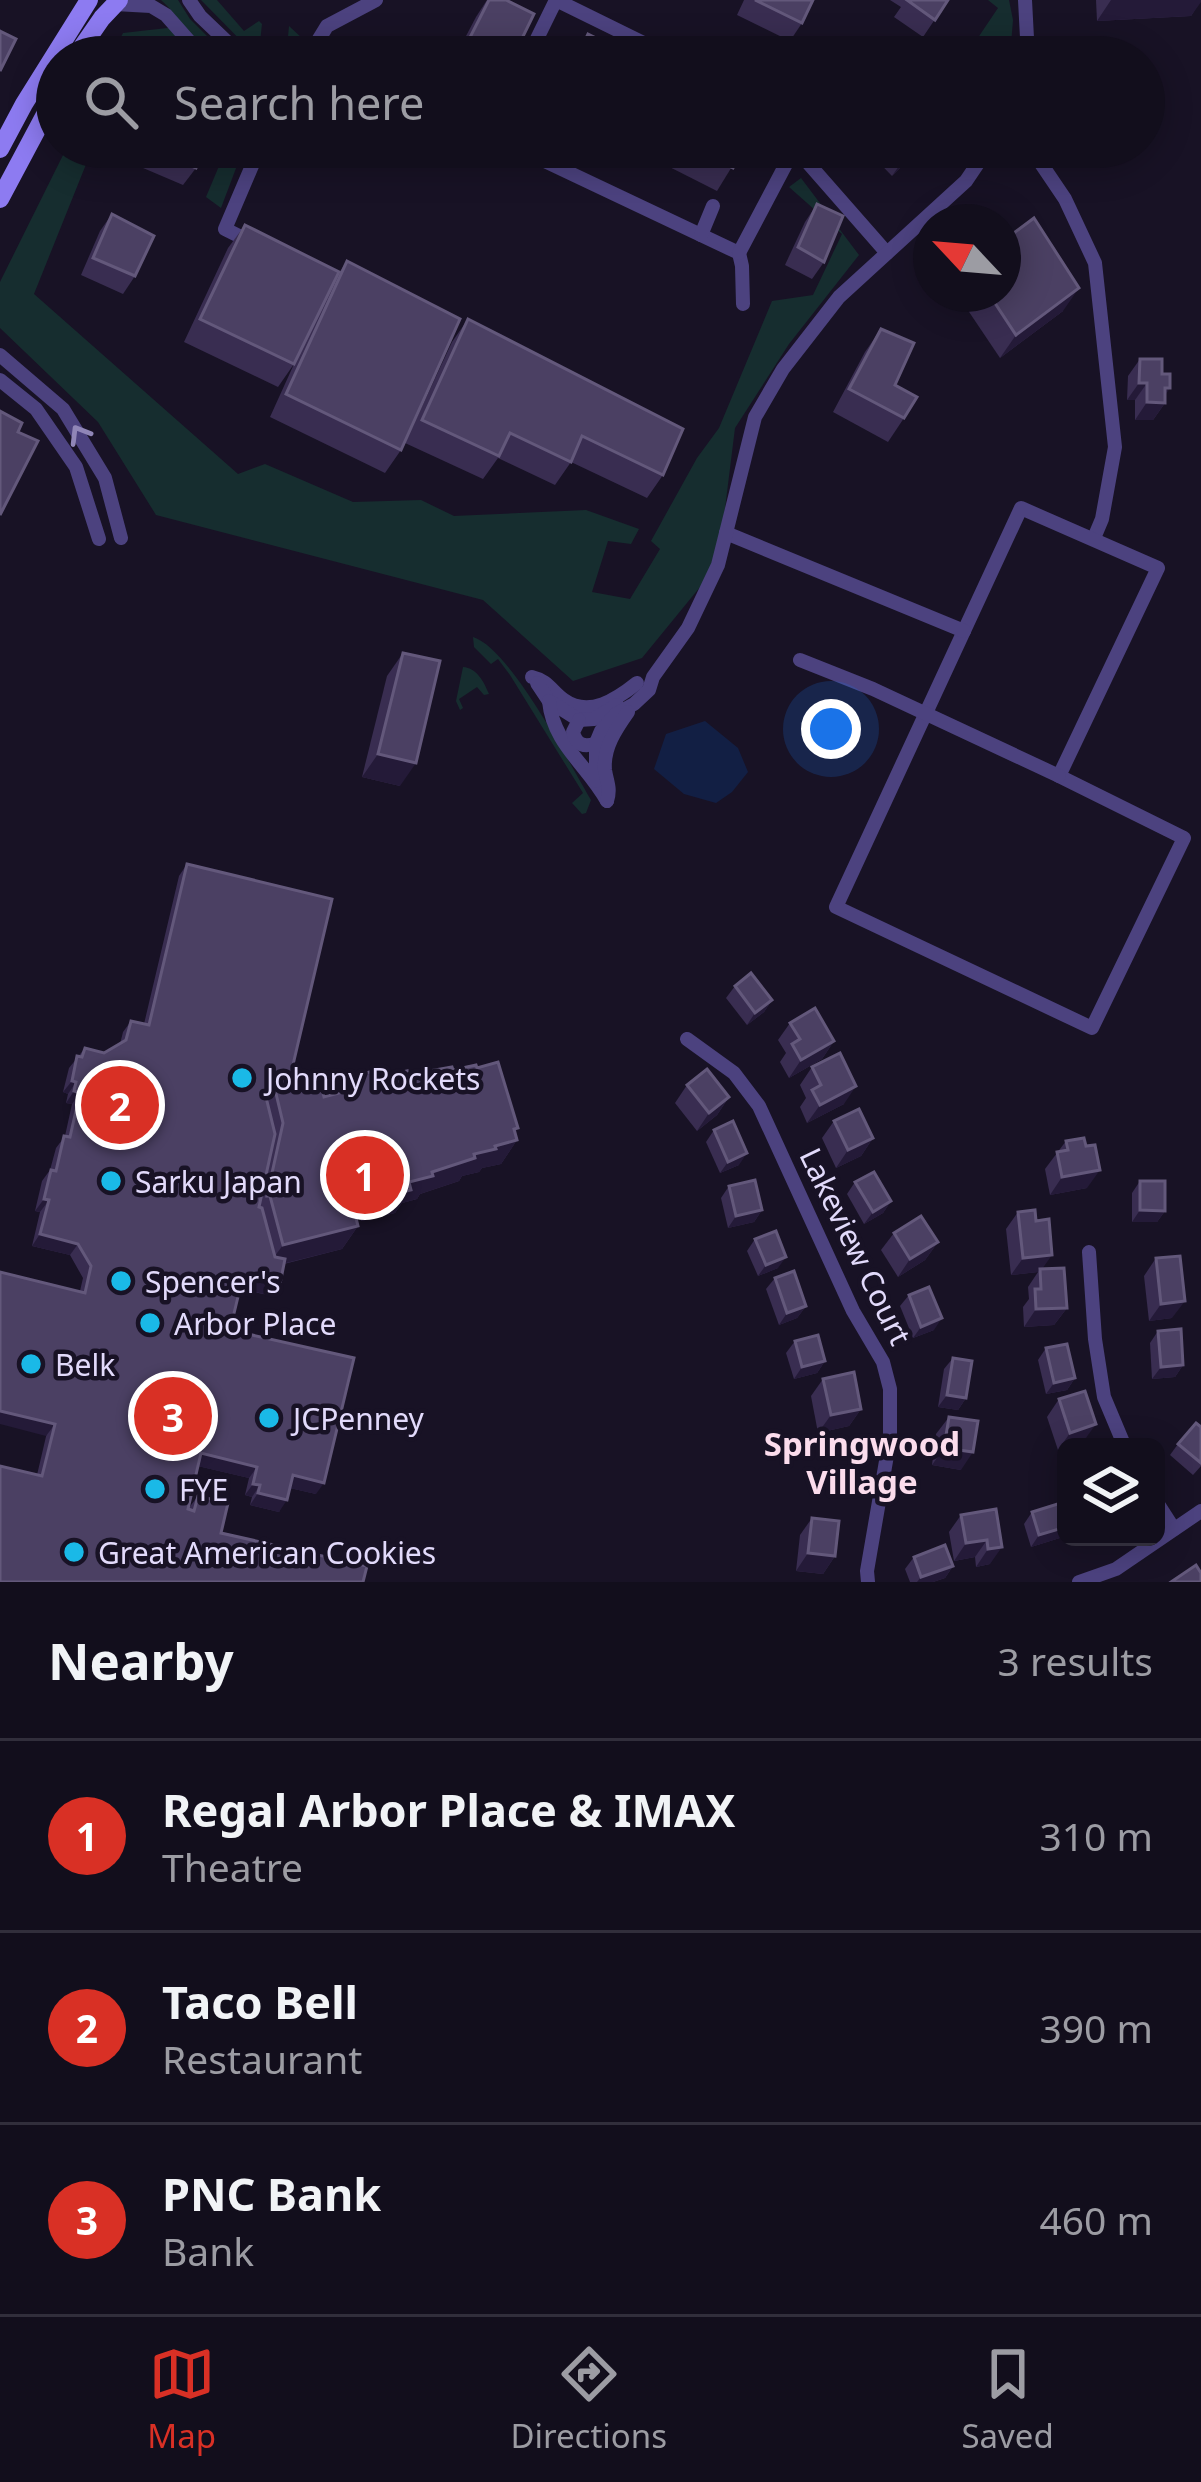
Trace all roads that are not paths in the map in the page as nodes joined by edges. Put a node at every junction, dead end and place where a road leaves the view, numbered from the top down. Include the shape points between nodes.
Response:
1 (189, 0) edge
2 (376, 0) edge
3 (556, 0) edge
4 (1025, 0) edge
5 (105, 1) edge
6 (77, 36) edge
7 (78, 36) edge
8 (86, 36) edge
9 (184, 36) edge
10 (221, 36) edge
11 (321, 36) edge
12 (538, 36) edge
13 (629, 36) edge
14 (1027, 36) edge
15 (36, 89) edge
16 (36, 126) edge
17 (0, 149) edge
18 (251, 168) edge
19 (562, 168) edge
20 (783, 168) edge
21 (812, 168) edge
22 (975, 168) edge
23 (1044, 168) edge
24 (0, 199) edge
25 (713, 206) dead end
26 (701, 235) junction
27 (269, 250) edge
28 (739, 254) junction
29 (887, 254) junction
30 (743, 304) dead end
31 (2, 353) edge
32 (0, 380) edge
33 (726, 533) junction
34 (122, 538) dead end
35 (1094, 538) junction
36 (99, 539) dead end
37 (964, 631) junction
38 (800, 661) dead end
39 (653, 677) junction
40 (637, 683) junction
41 (549, 701) junction
42 (634, 704) junction
43 (926, 714) junction
44 (554, 728) junction
45 (587, 732) junction
46 (578, 764) junction
47 (1059, 776) junction
48 (596, 781) junction
49 (687, 1039) dead end
50 (1089, 1252) dead end
51 (1121, 1438) edge
52 (1201, 1511) edge
53 (1165, 1515) edge
54 (1174, 1529) junction
55 (868, 1582) edge
56 (1079, 1582) edge

1 - 10 street
2 - 11 street
3 - 12 street
3 - 13 street
4 - 14 street
5 - 6 main road
5 - 7 main road
5 - 8 main road
5 - 9 street via 151,6
15 - 17 main road
16 - 24 main road
18 - 27 street via 225,230
19 - 26 street
20 - 28 street
21 - 29 street
22 - 29 street
23 - 35 street via 1095,263 1115,447
25 - 26 street
26 - 28 street
28 - 30 street
29 - 33 street via 839,297 755,417
34 -> 31 street via 105,478 63,409
32 - 36 street via 36,409 76,467
33 - 37 street
33 - 39 street via 688,628
35 - 37 street via 1021,508
35 - 47 street via 1158,568
37 - 43 street
38 - 43 street
39 - 40 street
39 - 42 street
40 - 41 street via 586,708 534,680
40 - 45 street
41 - 44 street
41 - 45 street
42 - 45 street
42 - 48 street via 609,741 607,801
43 - 47 street
43 - 47 street via 836,907 1092,1028 1184,838
44 - 45 street
44 - 46 street
45 - 46 street
45 - 48 street
46 - 48 street
49 - 55 street, Lakeview Court via 734,1073 758,1106 883,1362 890,1438
50 - 51 street via 1105,1397
52 - 54 street
53 - 54 street
54 - 56 street via 1116,1569

